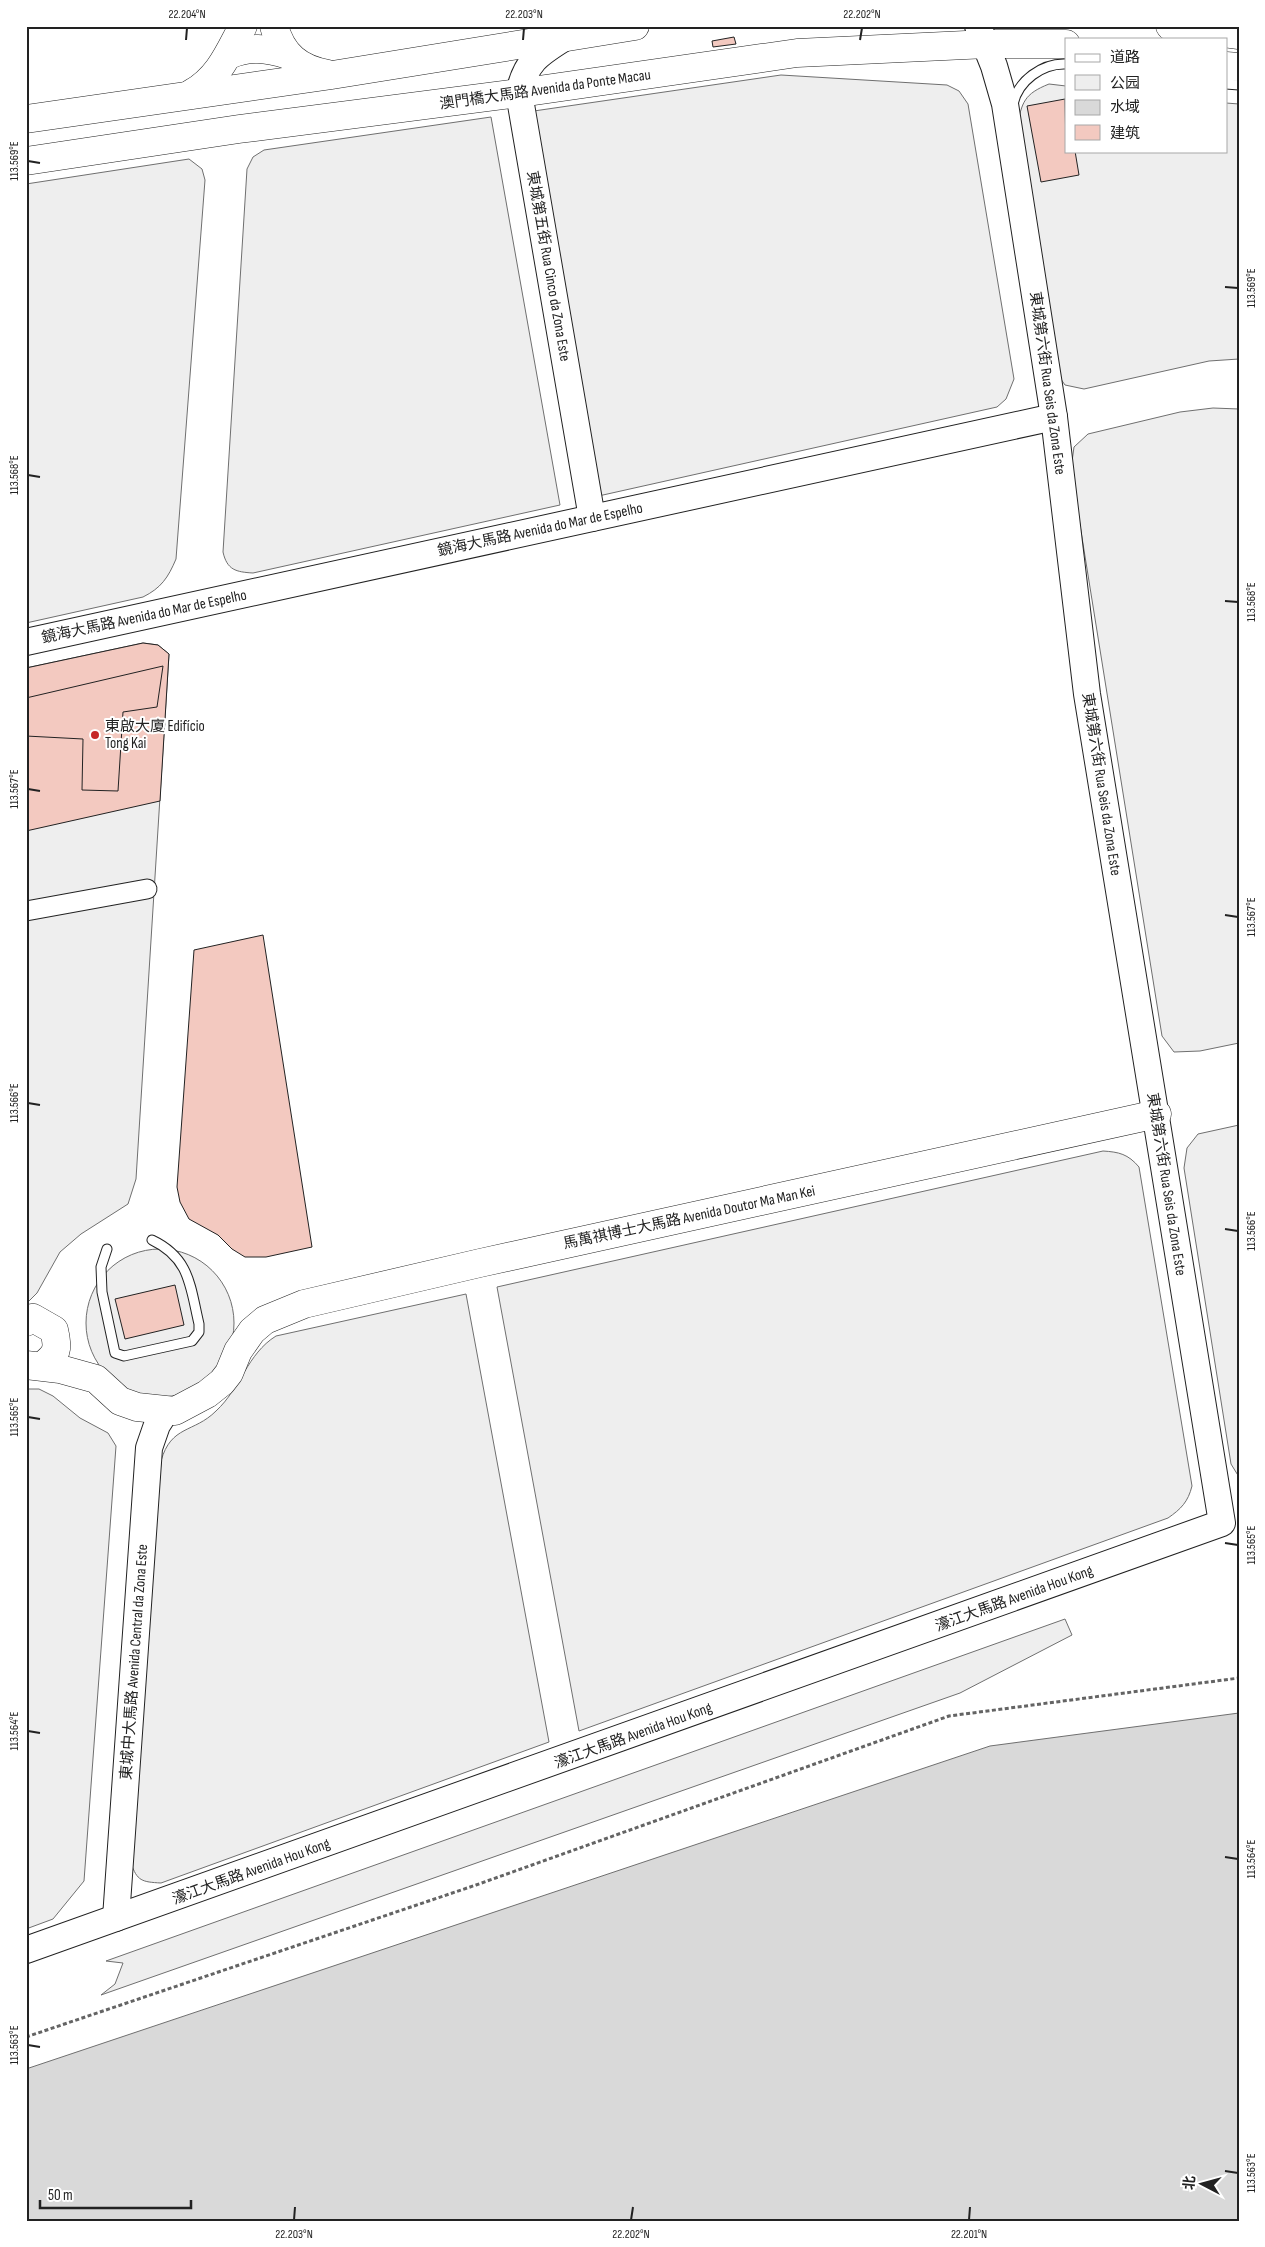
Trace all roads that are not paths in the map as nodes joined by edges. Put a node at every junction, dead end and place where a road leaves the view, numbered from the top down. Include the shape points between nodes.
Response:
1 (243, 26) edge
2 (274, 26) edge
3 (635, 26) edge
4 (1170, 26) edge
5 (983, 35) edge
6 (569, 36) junction
7 (1239, 36) edge
8 (1065, 44) edge
9 (288, 54) junction
10 (229, 55) junction
11 (1065, 64) edge
12 (332, 75) junction
13 (192, 93) junction
14 (519, 93) junction
15 (26, 119) edge
16 (1008, 123) junction
17 (26, 161) edge
18 (1054, 417) junction
19 (592, 518) junction
20 (26, 642) edge
21 (147, 888) dead end
22 (26, 911) edge
23 (1156, 1114) junction
24 (152, 1240) dead end
25 (107, 1249) dead end
26 (26, 1322) edge
27 (34, 1366) edge
28 (166, 1411) junction
29 (1230, 1520) edge
30 (116, 1918) junction
31 (26, 1950) edge

1 - 10 main road
2 - 9 main road via 278,40
3 - 6 main road
4 - 7 main road
5 - 8 main road, 澳門橋大馬路 Avenida da Ponte Macau
5 - 14 main road, 澳門橋大馬路 Avenida da Ponte Macau via 797,53
5 - 16 main road, 東城第六街 Rua Seis da Zona Este
6 - 12 main road
6 - 14 main road, 東城第五街 Rua Cinco da Zona Este via 542,52 530,64
9 - 10 main road via 242,49
9 - 12 main road via 297,64
10 - 13 main road via 204,86
11 - 16 lane via 1041,69 1026,81 1014,98
12 - 13 main road
13 - 15 main road
14 - 17 main road, 澳門橋大馬路 Avenida da Ponte Macau via 239,128
14 - 19 main road, 東城第五街 Rua Cinco da Zona Este
16 - 18 main road, 東城第六街 Rua Seis da Zona Este
18 - 19 main road, 鏡海大馬路 Avenida do Mar de Espelho
18 - 23 main road, 東城第六街 Rua Seis da Zona Este via 1087,694
19 - 20 main road, 鏡海大馬路 Avenida do Mar de Espelho
21 - 22 street
23 - 28 main road, 馬萬祺博士大馬路 Avenida Doutor Ma Man Kei via 304,1304 265,1320 252,1331 238,1351 229,1373 208,1394 188,1406
23 - 29 main road, 東城第六街 Rua Seis da Zona Este
24 - 25 lane via 171,1249 188,1276 199,1324 199,1332 192,1341 124,1356 115,1353 103,1304 101,1268
26 - 27 main road via 33,1318 54,1330 57,1343 54,1356
27 - 28 main road via 96,1379 120,1401
28 - 30 main road, 東城中大馬路 Avenida Central da Zona Este via 148,1448
29 - 30 main road, 濠江大馬路 Avenida Hou Kong
30 - 31 main road, 濠江大馬路 Avenida Hou Kong

